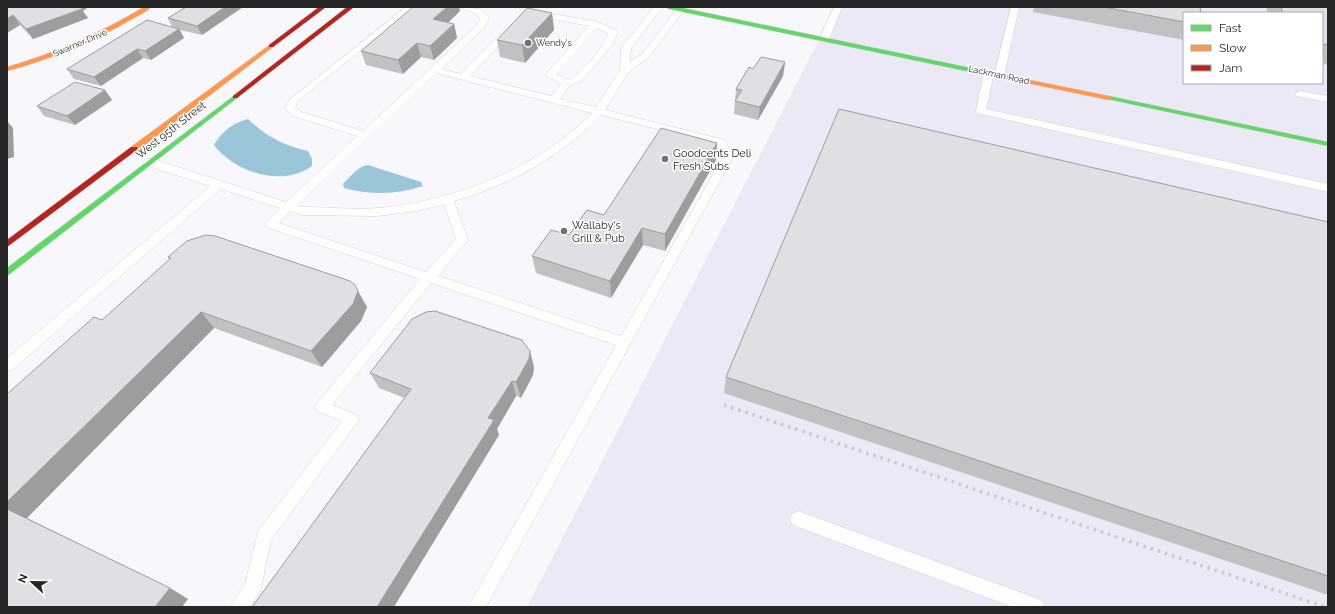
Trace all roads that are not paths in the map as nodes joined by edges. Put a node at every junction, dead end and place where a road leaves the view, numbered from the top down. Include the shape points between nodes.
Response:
1 (148, 7) edge
2 (323, 7) edge
3 (351, 7) edge
4 (411, 7) edge
5 (461, 7) edge
6 (659, 7) edge
7 (669, 7) edge
8 (838, 7) edge
9 (1015, 7) edge
10 (681, 10) junction
11 (595, 24) junction
12 (824, 39) junction
13 (7, 69) edge
14 (434, 70) junction
15 (625, 70) junction
16 (994, 74) junction
17 (463, 78) junction
18 (566, 83) junction
19 (1300, 94) dead end
20 (1328, 99) edge
21 (553, 101) junction
22 (598, 112) junction
23 (365, 135) junction
24 (1328, 144) edge
25 (149, 162) junction
26 (218, 185) junction
27 (1328, 188) edge
28 (448, 199) junction
29 (289, 206) junction
30 (7, 244) edge
31 (7, 273) edge
32 (429, 277) junction
33 (624, 342) junction
34 (7, 366) edge
35 (798, 519) dead end
36 (239, 607) edge
37 (477, 607) edge
38 (1036, 607) edge

1 - 13 main road, Swarner Drive via 105,34 50,56
2 - 30 main road, West 95th Street
3 - 25 main road, West 95th Street
4 - 23 lane via 294,100 290,109 297,114
5 - 14 lane via 478,11 485,17 482,25
6 - 15 lane via 626,48
7 - 10 main road, Lackman Road
8 - 12 lane
9 - 16 lane
10 - 12 main road, Lackman Road
10 - 15 lane via 646,55
11 - 17 lane via 539,12 521,19
11 - 18 lane via 550,75
11 - 18 lane via 613,32 610,42 580,79
12 - 16 main road, Lackman Road
14 - 17 lane
14 - 23 lane
15 - 22 lane
16 - 24 main road, Lackman Road
16 - 27 lane via 981,111
17 - 21 lane
18 - 21 lane
19 - 20 lane
21 - 22 lane
22 - 28 lane via 583,128 552,152 517,172
22 - 33 lane via 721,142 728,157
23 - 29 lane
25 - 26 lane
25 - 31 main road, West 95th Street
26 - 29 lane
26 - 34 lane
28 - 29 lane via 417,207 377,212 302,211
28 - 32 lane via 462,240
29 - 32 lane via 270,224 377,262
32 - 33 lane
32 - 36 lane via 322,407 352,419 264,537 253,588
33 - 37 lane
35 - 38 lane

